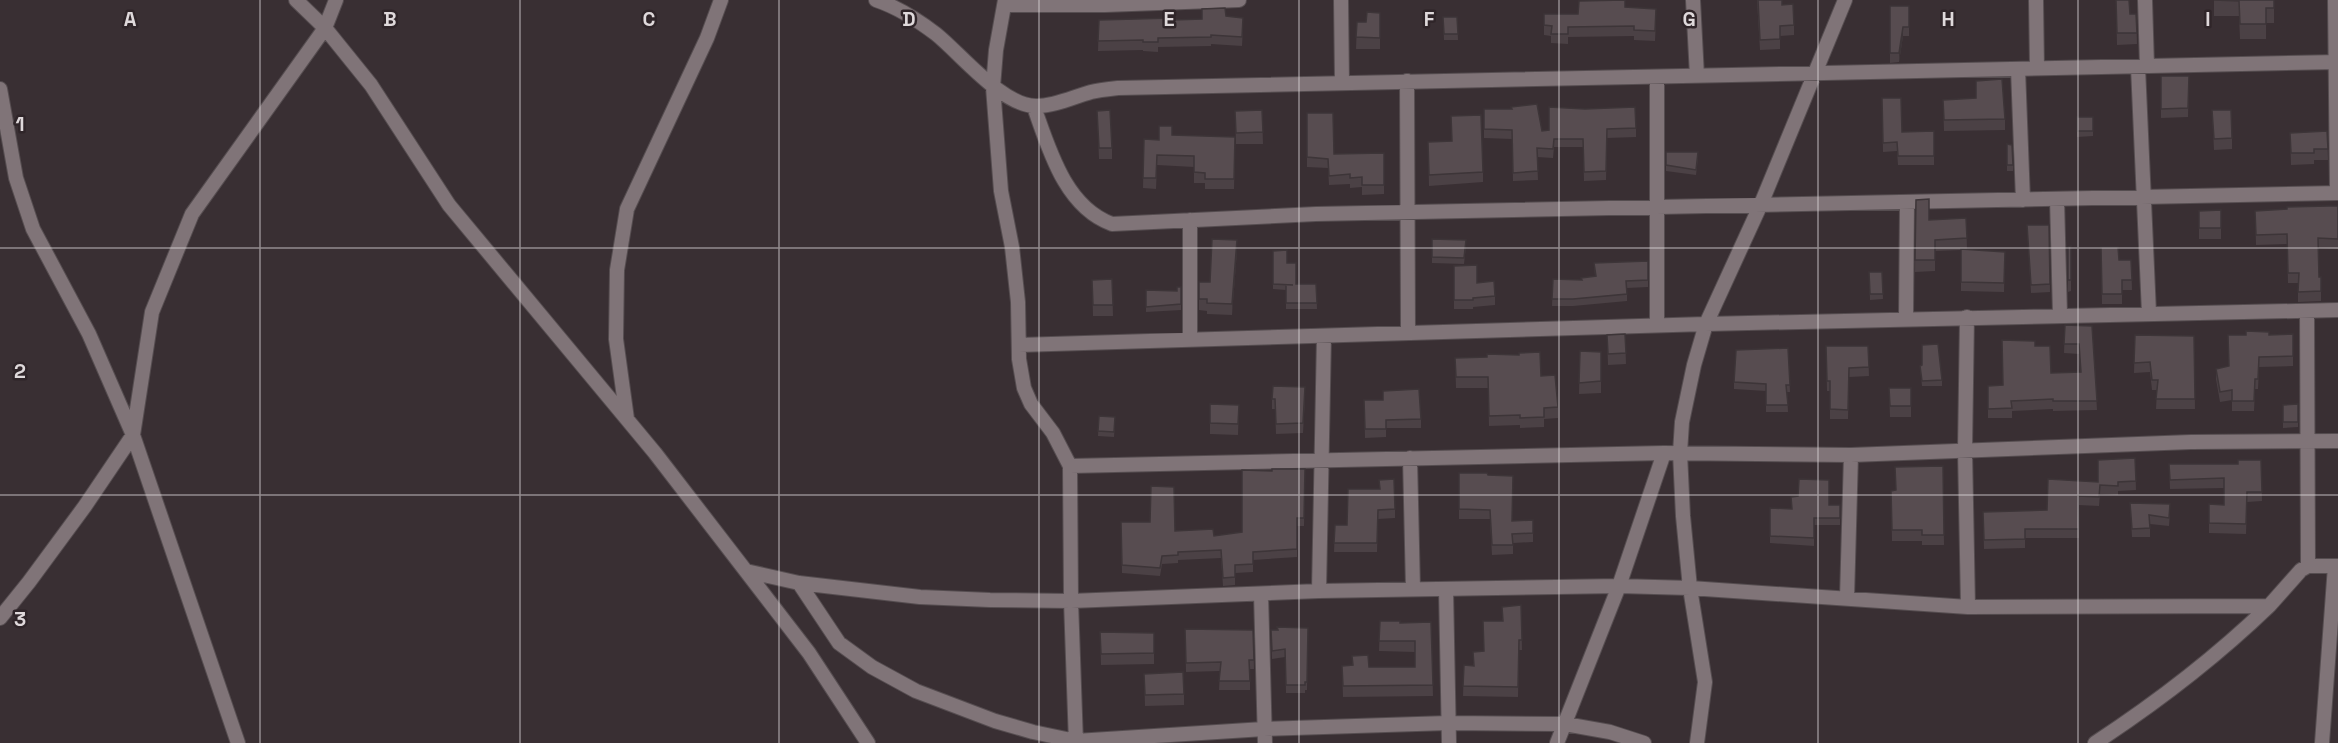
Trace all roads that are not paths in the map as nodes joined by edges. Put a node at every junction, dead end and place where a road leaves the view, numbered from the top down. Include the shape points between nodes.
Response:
1 (296, 0) edge
2 (336, 0) edge
3 (721, 0) edge
4 (876, 0) edge
5 (1239, 0) edge
6 (1341, 0) edge
7 (1693, 0) edge
8 (1845, 0) edge
9 (2036, 0) edge
10 (2145, 0) edge
11 (2336, 0) edge
12 (1004, 3) edge
13 (325, 28) junction
14 (2337, 62) edge
15 (2142, 67) junction
16 (2037, 68) junction
17 (2018, 69) junction
18 (1814, 74) junction
19 (1696, 76) junction
20 (1657, 77) junction
21 (1407, 81) junction
22 (1342, 83) junction
23 (993, 87) junction
24 (0, 89) edge
25 (1034, 107) junction
26 (2338, 193) edge
27 (2144, 197) junction
28 (2057, 199) junction
29 (2023, 200) junction
30 (1907, 202) junction
31 (1761, 204) junction
32 (1657, 207) junction
33 (1408, 212) junction
34 (1190, 220) junction
35 (2338, 310) edge
36 (2307, 311) junction
37 (2149, 313) junction
38 (2060, 315) junction
39 (1967, 317) junction
40 (1906, 319) junction
41 (1706, 324) junction
42 (1657, 325) junction
43 (1408, 333) junction
44 (1324, 336) junction
45 (1190, 340) junction
46 (1019, 345) junction
47 (627, 419) junction
48 (133, 435) junction
49 (2309, 441) junction
50 (2338, 441) edge
51 (1965, 450) junction
52 (1664, 453) junction
53 (1680, 453) junction
54 (1851, 455) junction
55 (1410, 458) junction
56 (1322, 460) junction
57 (1070, 466) junction
58 (2308, 566) junction
59 (2337, 566) edge
60 (746, 571) junction
61 (799, 583) junction
62 (1619, 586) junction
63 (1690, 588) junction
64 (1446, 589) junction
65 (1413, 590) junction
66 (1319, 591) junction
67 (1261, 594) junction
68 (1847, 598) junction
69 (1071, 601) junction
70 (2269, 606) junction
71 (1968, 607) junction
72 (0, 618) edge
73 (2331, 702) edge
74 (1448, 723) junction
75 (1565, 724) junction
76 (1264, 736) edge
77 (1076, 742) edge
78 (238, 743) edge
79 (868, 743) edge
80 (1449, 743) edge
81 (1557, 743) edge
82 (1644, 743) edge
83 (1697, 743) edge
84 (2095, 743) edge
85 (2322, 743) edge

1 - 13 street
2 - 13 street
3 - 47 street via 627,209 616,270 616,339
4 - 23 street via 938,35
5 - 12 street via 1105,5
6 - 22 street
7 - 19 street
8 - 18 street
9 - 16 street
10 - 15 street
11 - 14 street
12 - 23 street
13 - 47 street via 371,85 449,205
13 - 48 street via 192,214 152,312
14 - 15 street
14 - 26 street
15 - 16 street
15 - 27 street
16 - 17 street
17 - 18 street
17 - 29 street
18 - 19 street
18 - 31 street
19 - 20 street
20 - 21 street
20 - 32 street
21 - 22 street
21 - 33 street
22 - 25 street via 1118,88
23 - 25 street
23 - 46 street via 1001,191 1018,302
24 - 48 street via 16,178 33,230 89,333
25 - 34 street via 1052,158 1082,205 1097,218 1112,224
26 - 27 street
27 - 28 street
27 - 37 street
28 - 29 street
28 - 38 street
29 - 30 street
30 - 31 street
30 - 40 street
31 - 32 street
31 - 41 street
32 - 33 street
32 - 42 street
33 - 34 street
33 - 43 street
34 - 45 street
35 - 36 street
36 - 37 street
36 - 49 street
37 - 38 street
38 - 39 street
39 - 40 street
39 - 51 street
40 - 41 street
41 - 42 street
41 - 53 street via 1682,422
42 - 43 street
43 - 44 street
44 - 45 street
44 - 56 street
45 - 46 street
46 - 57 street via 1024,388
47 - 60 street
48 - 72 street via 78,516
48 - 78 street
49 - 50 street
49 - 51 street
49 - 58 street
51 - 54 street
51 - 71 street
52 - 53 street
52 - 55 street
52 - 62 street
53 - 54 street
53 - 63 street
54 - 68 street
55 - 56 street
55 - 65 street
56 - 57 street
56 - 66 street
57 - 69 street
58 - 59 street
58 - 70 street
59 - 73 street
60 - 61 street
60 - 79 street via 809,653
61 - 69 street via 920,597
61 - 77 street via 839,643 872,667 916,691 995,721
62 - 63 street
62 - 64 street
62 - 75 street
63 - 68 street
63 - 83 street via 1704,682
64 - 65 street
64 - 74 street
65 - 66 street
66 - 67 street
67 - 69 street
67 - 76 street
68 - 71 street
69 - 77 street
70 - 71 street
70 - 84 street via 2237,637
73 - 85 street
74 - 75 street
74 - 76 street
74 - 80 street
75 - 81 street
75 - 82 street
76 - 77 street

